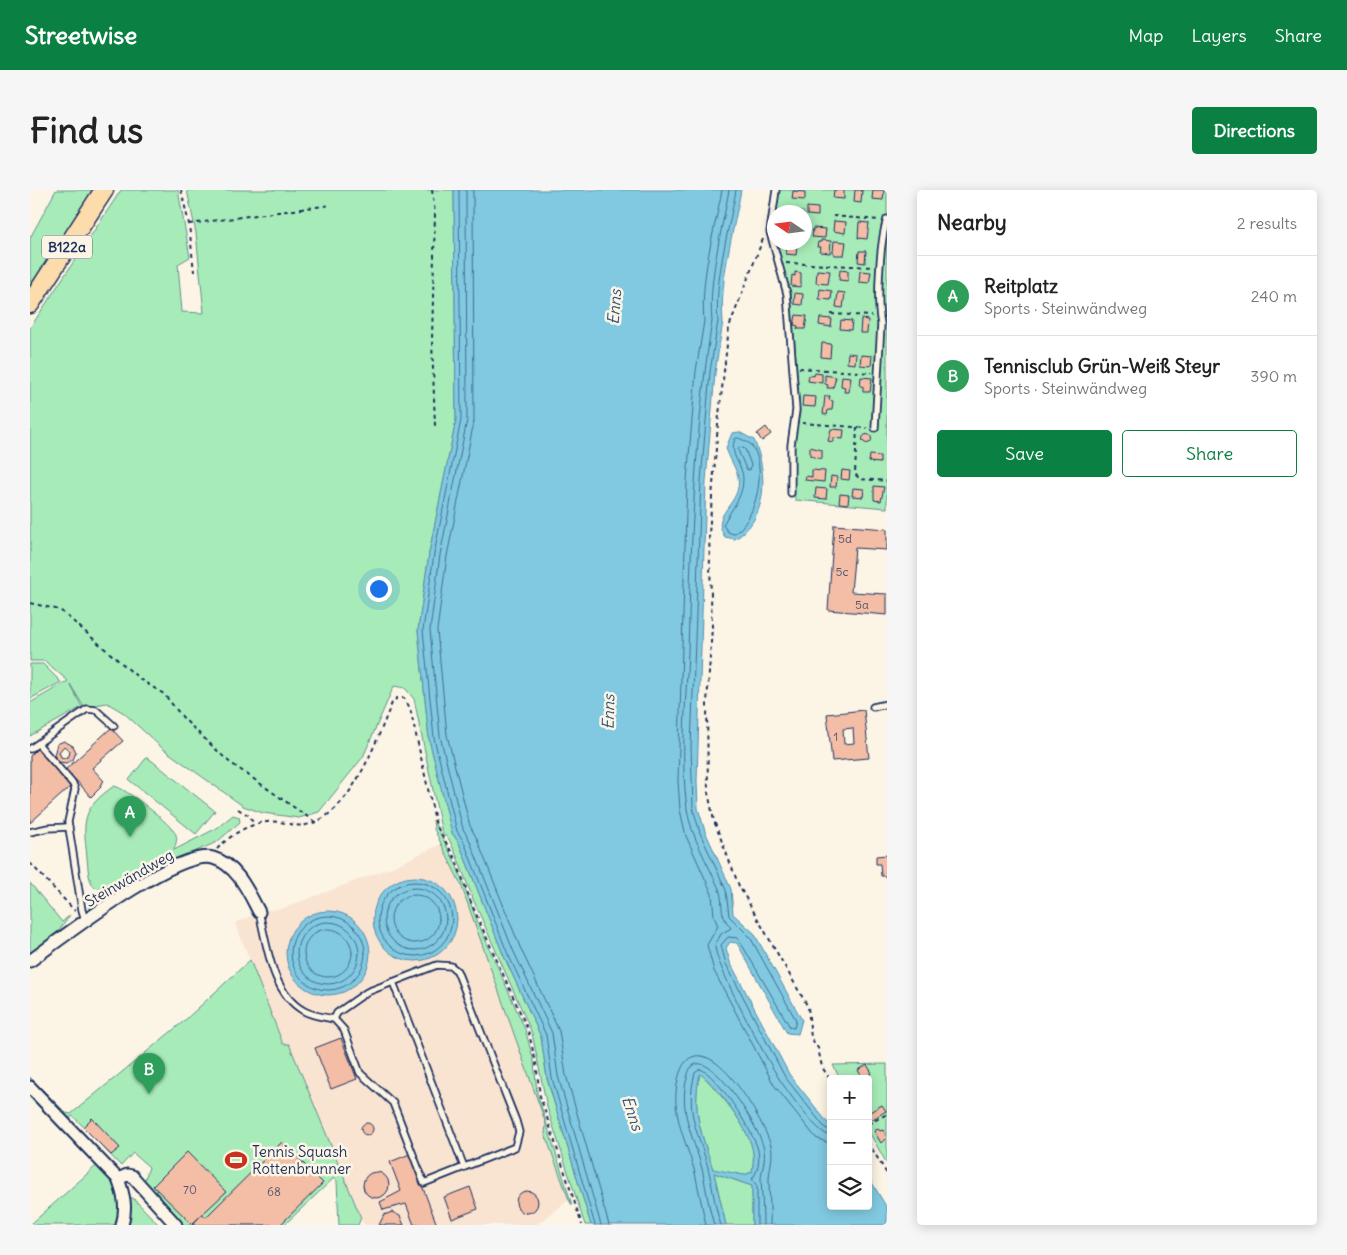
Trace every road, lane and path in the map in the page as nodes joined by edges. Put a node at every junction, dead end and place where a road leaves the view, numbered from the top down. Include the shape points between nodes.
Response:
1 (104, 190) edge
2 (181, 190) edge
3 (432, 190) edge
4 (776, 190) edge
5 (331, 205) dead end
6 (774, 205) edge
7 (833, 216) dead end
8 (886, 220) edge
9 (189, 224) junction
10 (767, 235) edge
11 (775, 250) edge
12 (779, 263) junction
13 (881, 268) junction
14 (194, 272) dead end
15 (30, 304) edge
16 (831, 314) dead end
17 (880, 316) junction
18 (792, 368) junction
19 (879, 374) junction
20 (795, 422) junction
21 (435, 426) dead end
22 (857, 427) junction
23 (875, 428) joint
24 (887, 481) edge
25 (791, 493) dead end
26 (30, 603) edge
27 (887, 704) edge
28 (873, 707) dead end
29 (114, 726) dead end
30 (38, 745) junction
31 (30, 749) edge
32 (238, 809) dead end
33 (315, 822) junction
34 (254, 825) junction
35 (69, 827) junction
36 (30, 832) edge
37 (213, 858) junction
38 (30, 864) edge
39 (259, 912) joint
40 (84, 918) junction
41 (30, 961) edge
42 (393, 982) junction
43 (334, 1019) junction
44 (827, 1075) edge
45 (30, 1087) edge
46 (887, 1114) edge
47 (872, 1122) edge
48 (872, 1149) edge
49 (464, 1167) junction
50 (887, 1174) edge
51 (118, 1179) junction
52 (122, 1225) edge
53 (176, 1225) edge
54 (582, 1225) edge

1 - 15 main road, B122a
2 - 9 path
3 - 21 path via 435,213 432,340
4 - 6 lane
5 - 9 path
7 - 8 path
8 - 13 lane
9 - 14 path
10 - 44 path via 762,241 726,345 708,534 712,627 707,703 708,792 714,821 739,886 808,1008 811,1038
11 - 12 lane
12 - 13 path
12 - 18 lane via 787,294
13 - 17 lane
16 - 17 path
17 - 19 lane
18 - 19 path
18 - 20 lane
19 - 23 lane
20 - 22 path
20 - 25 lane via 790,458
22 - 23 path
22 - 24 path via 854,474 860,479
26 - 33 path via 60,610 141,680 164,694 184,719 228,761
27 - 28 lane
29 - 30 lane via 96,710 87,709
30 - 31 lane
30 - 35 lane via 75,789
32 - 34 path via 250,816
33 - 34 path via 300,826 277,822
33 - 54 path via 335,808 350,789 369,759 392,703 401,697 410,708 436,825 456,860 472,905 528,1030 540,1096
34 - 37 path via 232,836
35 - 36 lane
35 - 40 lane
37 - 39 street via 239,876
37 - 40 street, Steinwändweg via 195,858 175,866
38 - 40 path
39 - 43 lane via 280,984 302,1010
40 - 41 street, Steinwändweg
42 - 43 lane via 367,992 337,1013
42 - 49 lane
42 - 49 lane via 444,964 457,971 516,1120 515,1147
43 - 49 lane via 344,1030 360,1072 393,1103 424,1183
45 - 51 street
46 - 47 path
48 - 50 path
51 - 52 street via 126,1210
51 - 53 street via 132,1176

